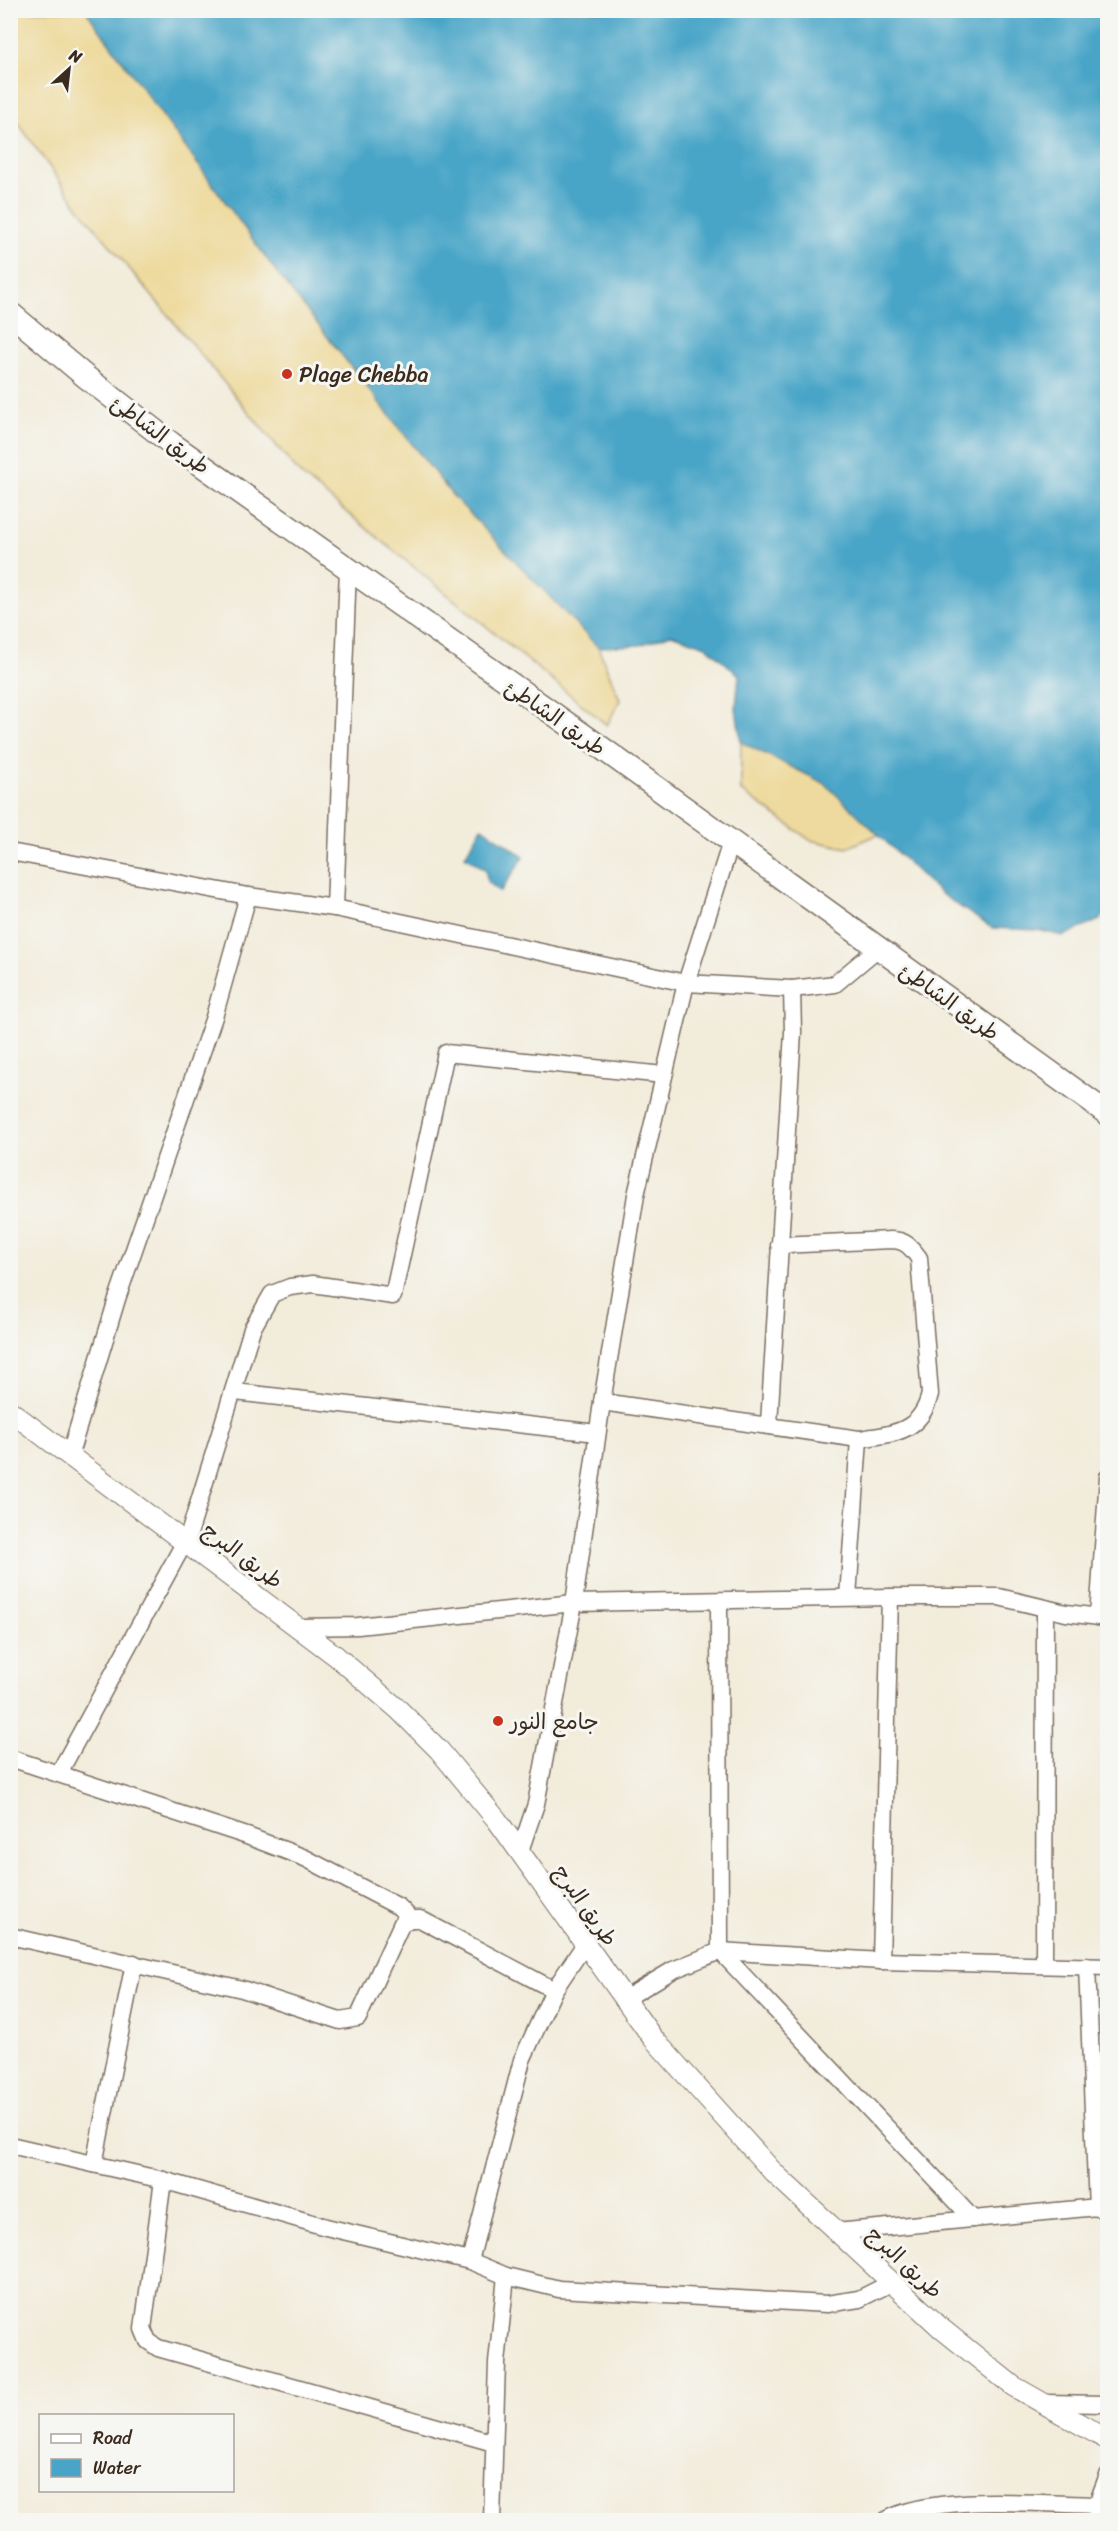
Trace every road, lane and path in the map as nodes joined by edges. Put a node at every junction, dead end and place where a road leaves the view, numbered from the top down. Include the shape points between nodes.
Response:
1 (10, 313) edge
2 (348, 568) junction
3 (731, 842) junction
4 (10, 852) edge
5 (248, 896) junction
6 (335, 908) junction
7 (877, 949) junction
8 (686, 983) junction
9 (792, 989) junction
10 (664, 1075) junction
11 (1107, 1114) edge
12 (779, 1245) junction
13 (235, 1392) junction
14 (602, 1402) junction
15 (10, 1411) edge
16 (770, 1424) junction
17 (597, 1433) junction
18 (859, 1439) junction
19 (70, 1454) junction
20 (1107, 1477) edge
21 (185, 1541) junction
22 (848, 1597) junction
23 (890, 1597) junction
24 (718, 1602) junction
25 (574, 1603) junction
26 (1045, 1608) junction
27 (1103, 1618) edge
28 (299, 1627) junction
29 (10, 1758) edge
30 (59, 1773) junction
31 (520, 1851) junction
32 (411, 1919) junction
33 (10, 1936) edge
34 (585, 1944) junction
35 (720, 1951) junction
36 (881, 1961) junction
37 (134, 1963) junction
38 (1044, 1965) junction
39 (1087, 1966) junction
40 (1107, 1967) edge
41 (554, 1990) junction
42 (623, 2000) junction
43 (10, 2145) edge
44 (94, 2164) junction
45 (163, 2180) junction
46 (1102, 2207) edge
47 (973, 2219) junction
48 (836, 2232) junction
49 (470, 2261) junction
50 (506, 2276) junction
51 (891, 2283) junction
52 (1038, 2403) junction
53 (1107, 2404) edge
54 (1107, 2440) edge
55 (494, 2443) junction
56 (1107, 2475) edge
57 (1097, 2513) edge
58 (492, 2520) edge
59 (886, 2520) edge

1 - 2 main road, طريق الشاطئ via 172,444
2 - 3 main road, طريق الشاطئ
2 - 6 street
3 - 7 main road, طريق الشاطئ
3 - 8 street
4 - 5 street
5 - 6 street
5 - 19 street via 214,1017 124,1277
6 - 8 street
7 - 9 street via 835,984
7 - 11 main road, طريق الشاطئ
8 - 9 street
8 - 10 street
9 - 12 street via 793,1032
10 - 13 street via 446,1053 393,1296 313,1284 272,1294 252,1329
10 - 14 street via 636,1196
12 - 16 street
12 - 18 street via 903,1240 919,1258 930,1394 926,1411 917,1422 890,1434
13 - 17 street
13 - 21 street
14 - 16 street
14 - 17 street
15 - 19 street, طريق البرج
16 - 18 street
17 - 25 street
18 - 22 street
19 - 21 street, طريق البرج
20 - 27 street
21 - 28 street, طريق البرج
21 - 30 street
22 - 23 street
22 - 24 street
23 - 26 street via 999,1597
23 - 36 street
24 - 25 street
24 - 35 street
25 - 28 street via 358,1626
25 - 31 street via 536,1804
26 - 27 street
26 - 38 street
28 - 31 street, طريق البرج via 376,1690 431,1742
29 - 30 street
30 - 32 street via 304,1858 399,1907
31 - 34 street, طريق البرج
32 - 37 street via 402,1923 358,2018 349,2021 242,1989
32 - 41 street via 420,1920
33 - 37 street
34 - 41 street
34 - 42 street, طريق البرج
35 - 36 street
35 - 42 street via 674,1970
35 - 47 street
36 - 38 street
37 - 44 street
38 - 39 street
39 - 40 street
39 - 46 street
41 - 49 street via 522,2060
42 - 48 street, طريق البرج via 724,2120
43 - 44 street
44 - 45 street
45 - 49 street via 326,2227
45 - 55 street via 143,2329 148,2341 158,2348
46 - 47 street
47 - 48 street
48 - 51 street, طريق البرج
49 - 50 street
50 - 51 street via 559,2289 827,2304 859,2299
50 - 55 street
51 - 52 street, طريق البرج via 970,2352
52 - 53 street
52 - 54 street, طريق البرج
55 - 58 street
56 - 57 street
57 - 59 street via 960,2504 902,2512

